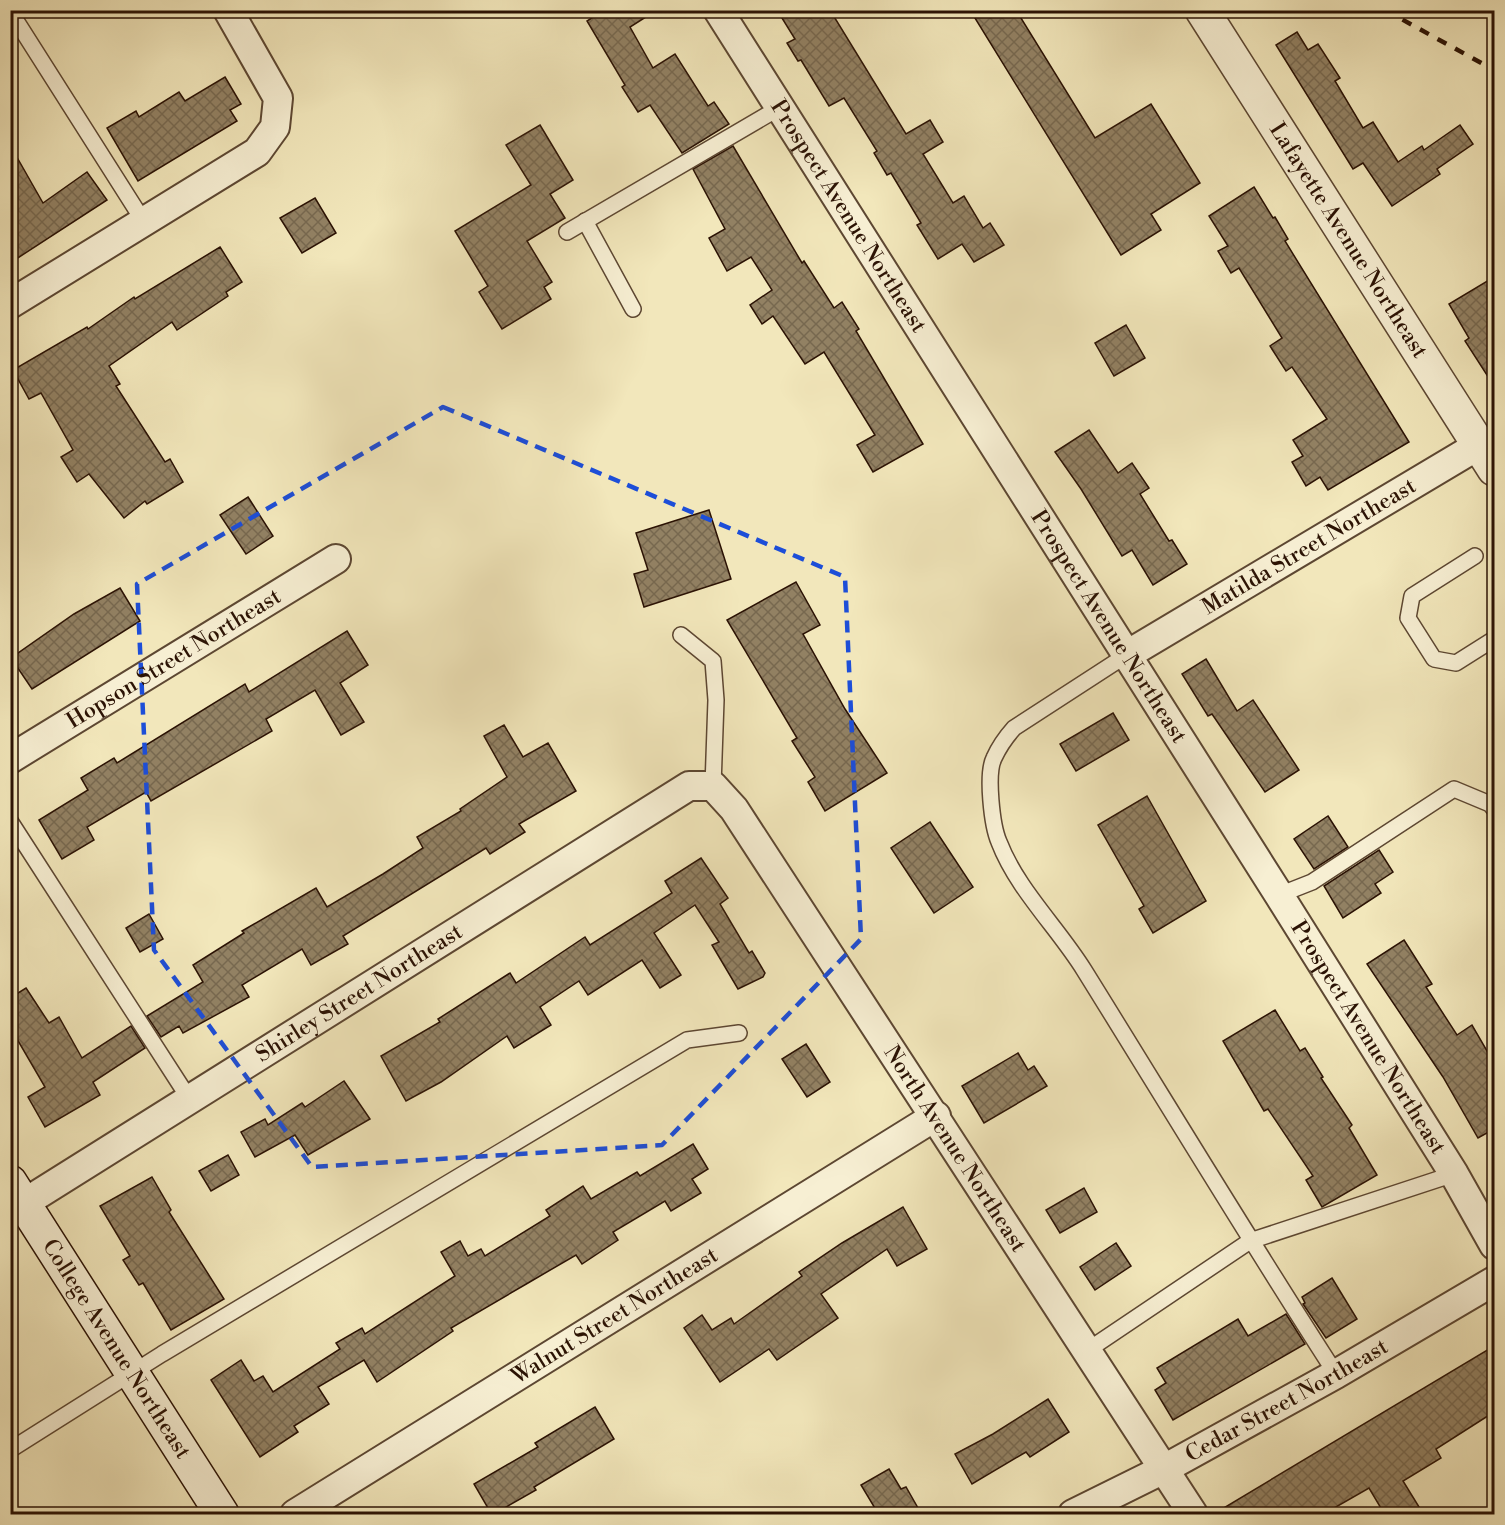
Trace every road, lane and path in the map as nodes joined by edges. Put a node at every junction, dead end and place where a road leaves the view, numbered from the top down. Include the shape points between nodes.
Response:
1 (228, 10) edge
2 (718, 10) edge
3 (1202, 10) edge
4 (10, 11) edge
5 (779, 108) junction
6 (585, 221) junction
7 (144, 222) junction
8 (567, 231) dead end
9 (10, 304) edge
10 (633, 309) dead end
11 (1489, 450) edge
12 (1475, 555) dead end
13 (336, 559) dead end
14 (681, 635) dead end
15 (1494, 639) edge
16 (1125, 656) junction
17 (10, 759) edge
18 (713, 786) junction
19 (1494, 809) edge
20 (10, 821) edge
21 (1279, 895) junction
22 (739, 1033) dead end
23 (190, 1100) junction
24 (936, 1116) junction
25 (1454, 1174) junction
26 (15, 1200) edge
27 (1250, 1241) junction
28 (1494, 1245) edge
29 (1494, 1281) edge
30 (1088, 1350) junction
31 (132, 1373) junction
32 (1336, 1374) junction
33 (10, 1450) edge
34 (1164, 1469) junction
35 (222, 1515) edge
36 (296, 1515) edge
37 (1073, 1515) edge
38 (1193, 1515) edge

1 - 7 street via 278,98 275,127 257,152
2 - 5 street, Prospect Avenue Northeast
3 - 11 street, Lafayette Avenue Northeast
4 - 7 lane
5 - 6 lane
5 - 16 street, Prospect Avenue Northeast
6 - 8 lane
6 - 10 lane
7 - 9 street
11 - 16 street, Matilda Street Northeast
12 - 15 lane via 1412,596 1408,618 1434,659 1456,663
13 - 17 street, Hopson Street Northeast
14 - 18 lane via 713,661
16 - 21 street, Prospect Avenue Northeast
16 - 27 lane via 1014,728 992,760 991,813 999,843 1023,884 1082,968
18 - 23 street, Shirley Street Northeast via 689,786
18 - 24 street, North Avenue Northeast via 734,809
19 - 21 lane via 1454,789 1312,882
20 - 23 lane
21 - 25 street, Prospect Avenue Northeast
22 - 31 lane via 687,1040
23 - 26 street, Shirley Street Northeast
24 - 30 street, North Avenue Northeast
24 - 36 street, Walnut Street Northeast
25 - 27 lane
25 - 28 street, Prospect Avenue Northeast
26 - 31 street, College Avenue Northeast
27 - 30 lane
27 - 32 lane
29 - 32 street, Cedar Street Northeast
30 - 34 street, North Avenue Northeast
31 - 33 lane
31 - 35 street, College Avenue Northeast
32 - 34 street, Cedar Street Northeast
34 - 37 street, Cedar Street Northeast
34 - 38 street, North Avenue Northeast

